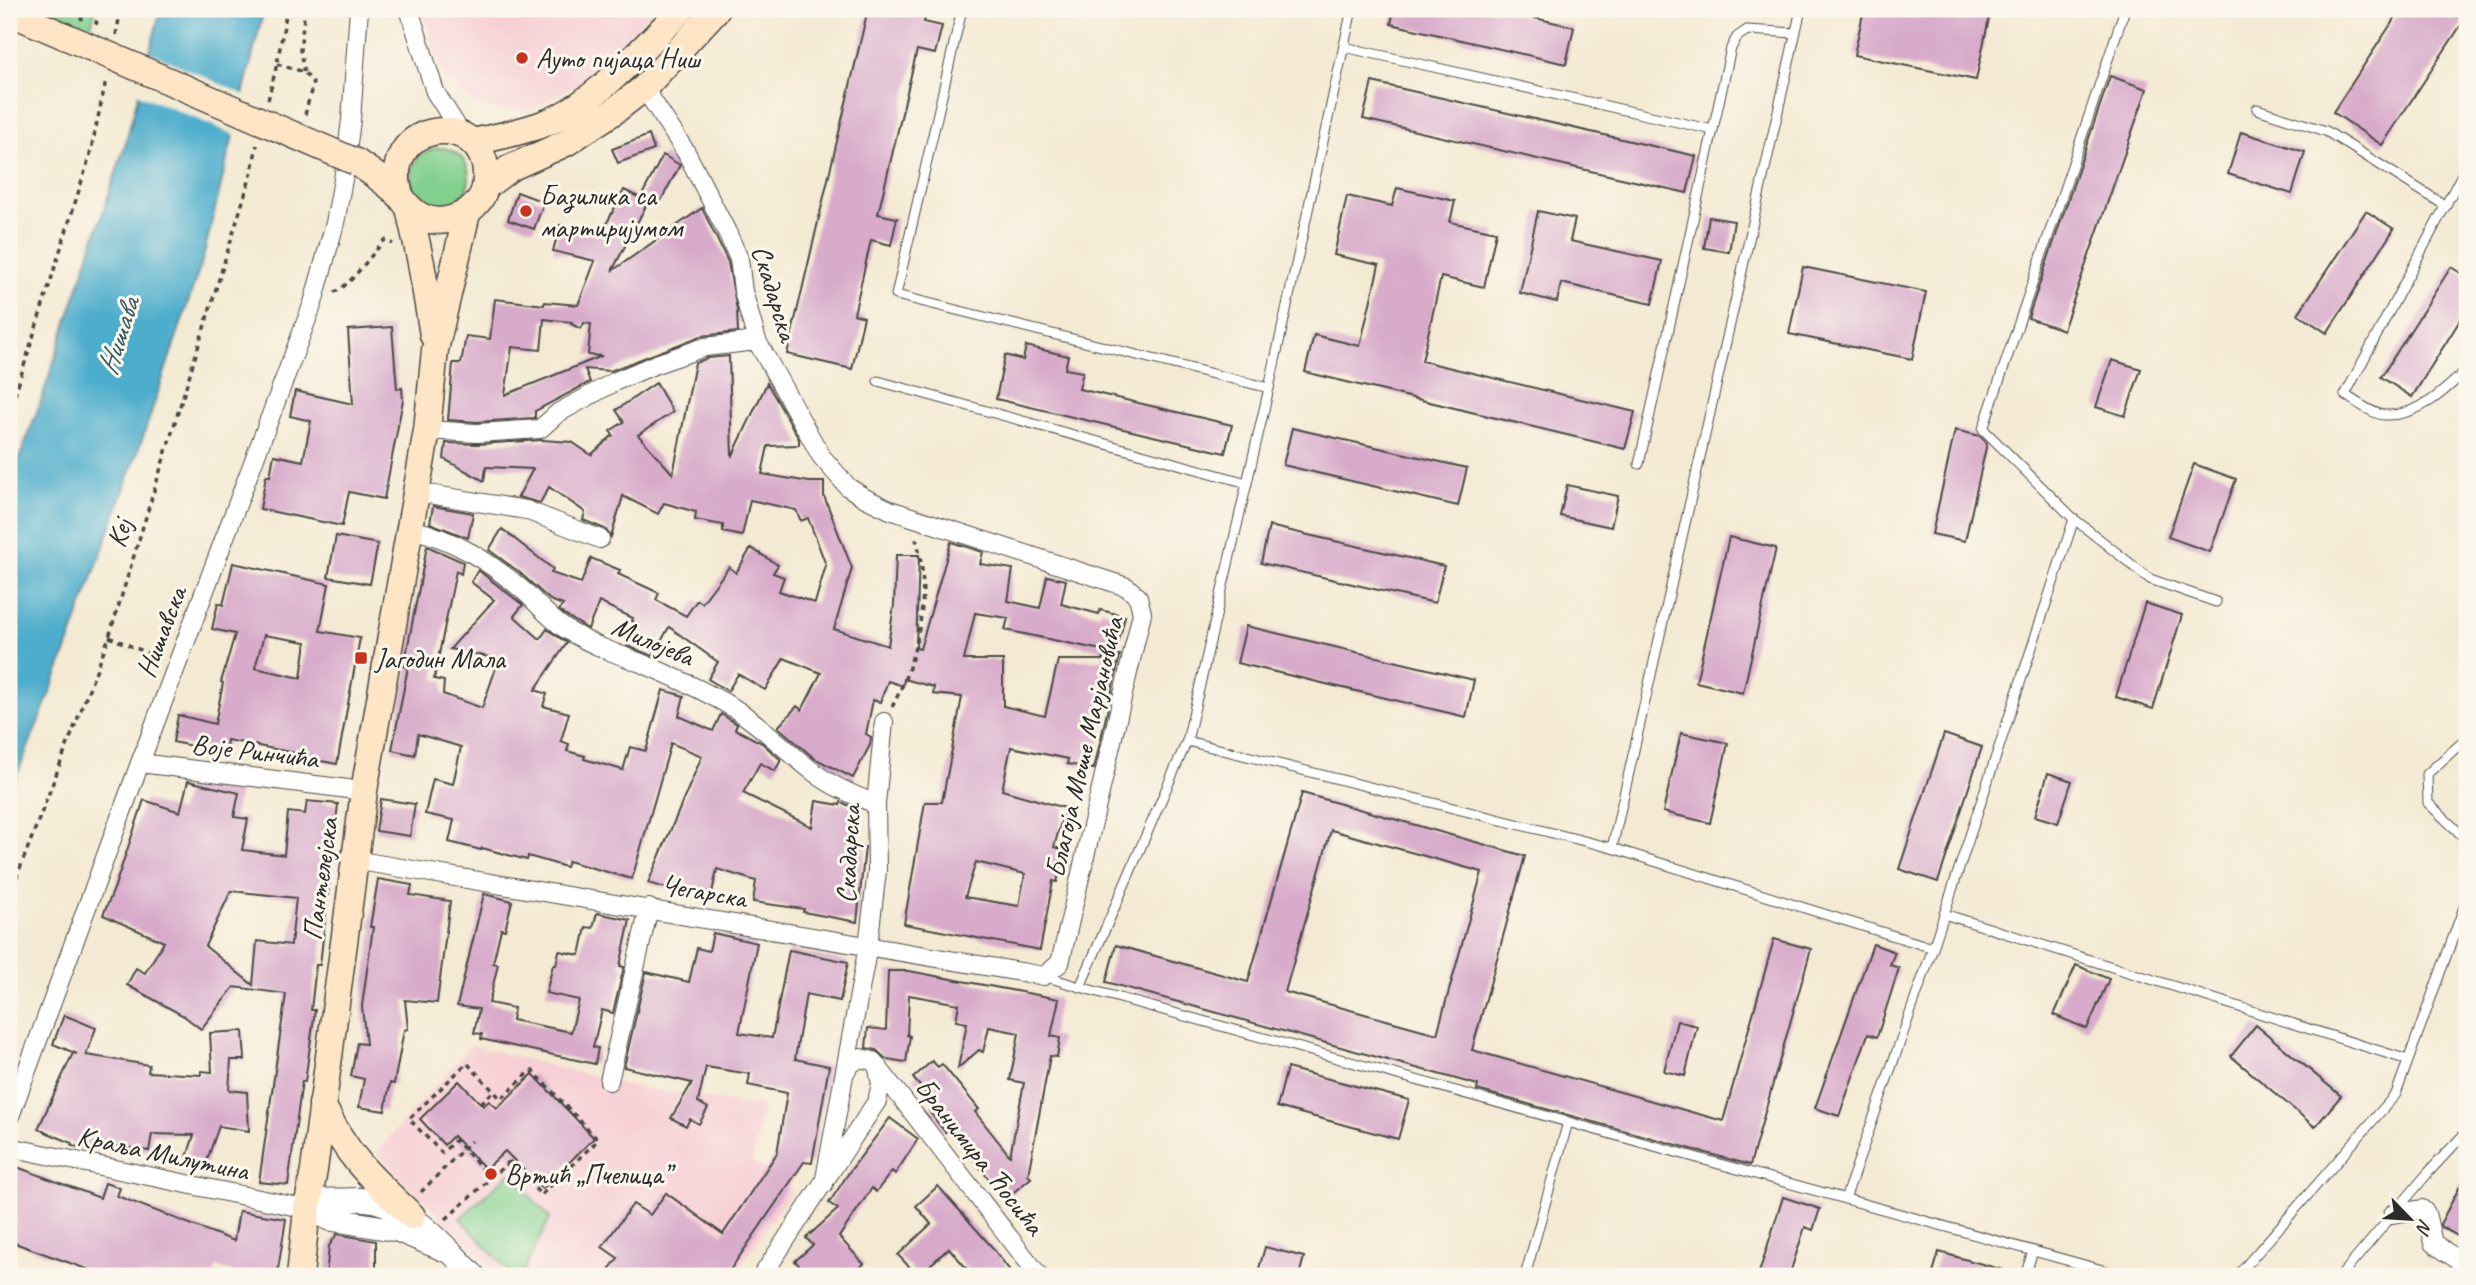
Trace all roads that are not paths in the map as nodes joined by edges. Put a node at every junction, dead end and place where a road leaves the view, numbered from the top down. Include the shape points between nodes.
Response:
1 (359, 9) edge
2 (409, 9) edge
3 (682, 9) edge
4 (717, 9) edge
5 (962, 9) edge
6 (1352, 9) edge
7 (1801, 9) edge
8 (2125, 9) edge
9 (9, 12) edge
10 (1796, 33) junction
11 (1344, 47) junction
12 (644, 88) junction
13 (2257, 109) dead end
14 (1713, 130) junction
15 (468, 139) junction
16 (404, 150) junction
17 (351, 160) junction
18 (2467, 165) edge
19 (486, 186) junction
20 (405, 202) junction
21 (2446, 206) junction
22 (467, 213) junction
23 (757, 341) junction
24 (436, 350) junction
25 (2467, 369) edge
26 (878, 381) dead end
27 (1269, 388) junction
28 (427, 430) junction
29 (1639, 464) dead end
30 (1247, 483) junction
31 (416, 492) junction
32 (909, 516) joint
33 (2074, 519) junction
34 (410, 529) junction
35 (600, 539) dead end
36 (2216, 602) dead end
37 (884, 722) road end
38 (2467, 738) edge
39 (1187, 741) junction
40 (140, 763) junction
41 (364, 791) junction
42 (876, 804) junction
43 (2467, 840) edge
44 (1612, 848) junction
45 (354, 860) junction
46 (2467, 898) edge
47 (649, 908) junction
48 (1944, 914) junction
49 (868, 946) junction
50 (1933, 948) junction
51 (1044, 976) junction
52 (1080, 987) junction
53 (2408, 1060) junction
54 (878, 1069) junction
55 (846, 1071) junction
56 (609, 1081) dead end
57 (322, 1104) junction
58 (9, 1119) edge
59 (1568, 1122) junction
60 (2467, 1131) edge
61 (9, 1147) edge
62 (824, 1184) junction
63 (1845, 1199) junction
64 (415, 1206) junction
65 (307, 1209) junction
66 (2393, 1214) junction
67 (2033, 1251) junction
68 (452, 1253) junction
69 (2467, 1266) edge
70 (769, 1273) edge
71 (300, 1276) edge
72 (474, 1276) edge
73 (1039, 1276) edge
74 (1525, 1276) edge
75 (2025, 1276) edge
76 (2124, 1276) edge
77 (2237, 1276) edge
78 (2341, 1276) edge

1 - 17 street, Нишавска
2 - 15 street via 435,92
3 - 15 main road via 582,102 552,120 499,137
4 - 12 main road
5 - 27 lane via 896,295
6 - 11 lane
7 - 10 lane
8 - 33 lane via 1983,429
9 - 17 main road, bridge
10 - 14 lane via 1747,30 1737,37
10 - 44 lane
11 - 14 lane
11 - 27 lane
12 - 19 main road via 566,143 510,168
12 - 23 street, Скадарска via 686,152 727,232 739,259
13 - 21 lane via 2326,131
14 - 29 lane
15 - 16 main road via 447,131 431,132
15 - 19 main road via 485,162
16 - 17 main road
16 - 20 main road via 396,172
17 - 20 main road
17 - 40 street, Нишавска via 316,294
18 - 21 lane
19 - 22 main road
20 - 22 main road via 417,215 437,221
20 - 24 main road, Пантелејска
21 - 25 lane via 2345,395 2382,415 2416,409 2441,394
22 - 24 main road, Пантелејска
23 - 28 street via 705,347 656,364 558,413 540,429
23 - 32 street, Скадарска via 834,474 865,498
24 - 28 main road, Пантелејска
26 - 30 lane
27 - 30 lane
28 - 31 main road, Пантелејска
30 - 39 lane
31 - 34 main road, Пантелејска
31 - 35 street via 526,510
32 - 51 street, Благоја Моше Марјановића via 1127,587 1142,607 1062,956
33 - 36 lane via 2150,579
33 - 48 lane
34 - 41 main road, Пантелејска
34 - 42 street, Милојева via 433,534 489,563 565,629 734,708 817,775
37 - 42 street, Скадарска
38 - 43 lane via 2427,774 2428,803
39 - 44 lane
39 - 52 lane
40 - 41 street, Воје Ринчића
40 - 58 street, Нишавска
41 - 45 main road, Пантелејска
42 - 49 street, Скадарска via 877,871
44 - 50 lane
45 - 47 street, Чегарска
45 - 57 main road, Пантелејска
46 - 53 lane
47 - 49 street, Чегарска
47 - 56 street
48 - 50 lane
48 - 53 lane
49 - 51 street, Чегарска
49 - 55 street, Скадарска
50 - 63 lane
51 - 52 lane
52 - 59 lane
53 - 77 lane via 2396,1094
54 - 55 street via 873,1061 860,1058
54 - 62 street via 877,1101
54 - 73 street, Бранимира Ћосића
55 - 62 street, Скадарска
57 - 64 main road via 354,1159
57 - 65 main road, Пантелејска
59 - 63 lane
59 - 74 lane
60 - 66 lane
61 - 65 street, Краља Милутина
62 - 70 street
63 - 67 lane
64 - 65 street via 363,1199 317,1200
64 - 68 street
65 - 68 street via 330,1219 397,1230
65 - 71 main road, Пантелејска
66 - 69 street via 2422,1209 2433,1244
66 - 78 lane
67 - 75 lane
67 - 76 lane
68 - 72 street

